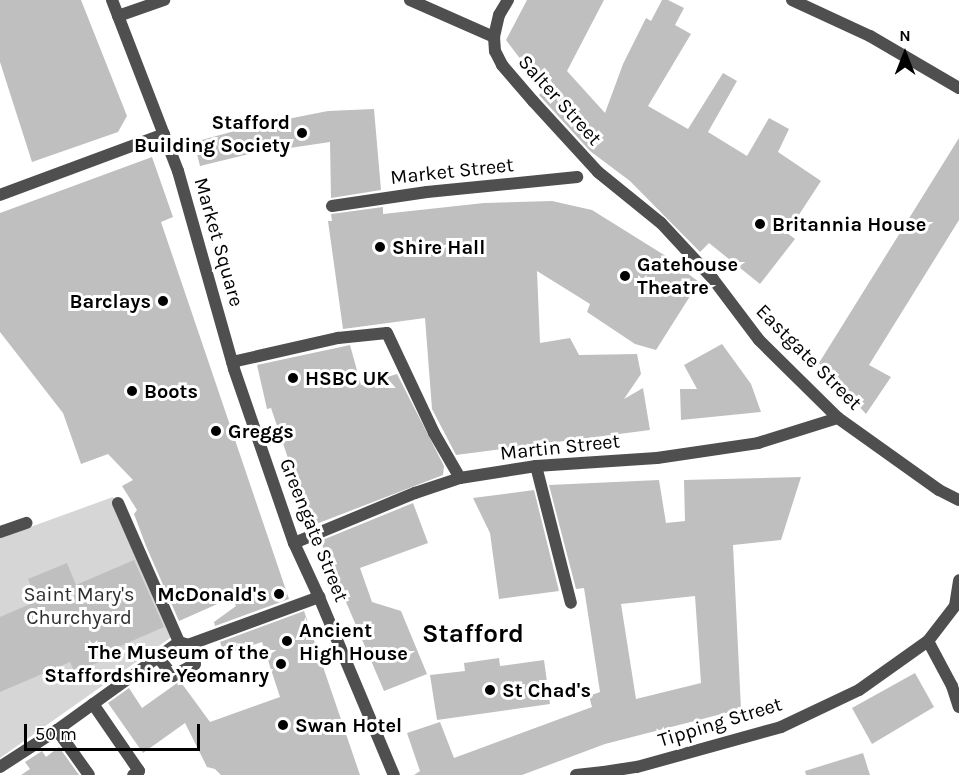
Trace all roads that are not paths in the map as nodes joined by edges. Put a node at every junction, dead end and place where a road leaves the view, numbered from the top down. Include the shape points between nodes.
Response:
1 (112, 0) edge
2 (164, 0) edge
3 (410, 0) edge
4 (508, 0) edge
5 (792, 0) edge
6 (118, 16) junction
7 (494, 37) junction
8 (959, 88) edge
9 (164, 134) junction
10 (598, 172) joint
11 (576, 177) dead end
12 (0, 195) edge
13 (332, 206) dead end
14 (232, 362) junction
15 (838, 418) junction
16 (536, 466) junction
17 (460, 478) junction
18 (959, 500) edge
19 (118, 503) dead end
20 (26, 523) dead end
21 (0, 532) edge
22 (294, 543) junction
23 (959, 580) edge
24 (319, 597) junction
25 (571, 603) dead end
26 (928, 641) junction
27 (183, 644) junction
28 (159, 657) junction
29 (93, 704) junction
30 (959, 707) edge
31 (57, 730) junction
32 (0, 767) edge
33 (604, 774) edge
34 (89, 775) edge
35 (133, 775) edge
36 (394, 775) edge
37 (576, 775) edge

1 - 6 street, Market Square
2 - 6 street
3 - 7 street
4 - 7 street via 499,15
5 - 8 street via 870,36
6 - 9 street, Market Square
7 - 10 street, Salter Street via 502,65
9 - 12 street
9 - 14 street, Market Square
10 - 15 street, Eastgate Street via 662,223 713,279 759,340
11 - 13 street, Market Street
14 - 17 street via 338,338 387,333
14 - 22 street, Greengate Street
15 - 16 street, Martin Street via 758,444 657,458
15 - 18 street, Eastgate Street
16 - 17 street, Martin Street
16 - 25 street
17 - 22 street, Martin Street
19 - 27 street
20 - 21 street
22 - 24 street, Greengate Street
23 - 26 street, Tipping Street via 955,606
24 - 27 street
24 - 36 street, Greengate Street
26 - 30 street
26 - 33 street, Tipping Street via 859,690 781,727
27 - 28 street
27 - 28 street via 195,664 173,676
28 - 29 street
29 - 31 street
29 - 35 street via 139,771
31 - 32 street
31 - 34 street
33 - 37 street, Tipping Street

